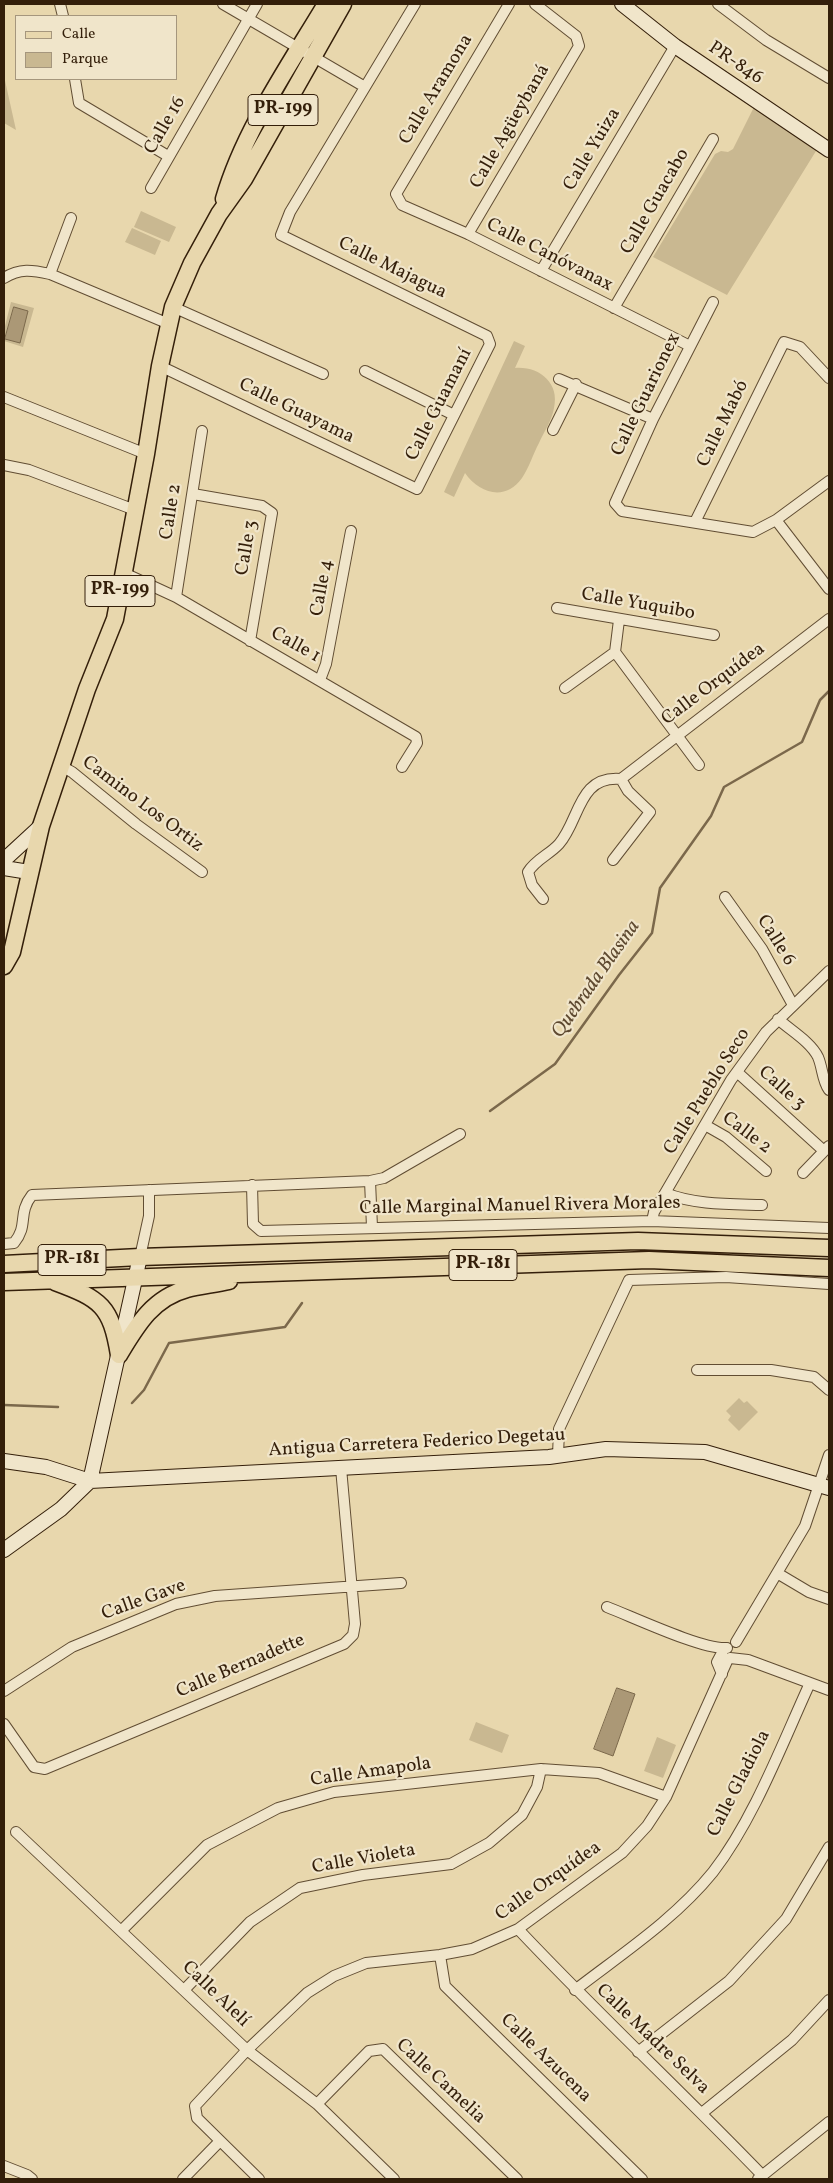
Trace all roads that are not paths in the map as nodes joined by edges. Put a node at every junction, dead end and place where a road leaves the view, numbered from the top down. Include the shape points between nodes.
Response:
1 (223, 4) edge
2 (257, 4) edge
3 (326, 4) edge
4 (343, 4) edge
5 (415, 4) edge
6 (509, 4) edge
7 (535, 4) edge
8 (622, 4) edge
9 (718, 4) edge
10 (248, 18) junction
11 (675, 46) junction
12 (307, 51) junction
13 (829, 78) edge
14 (75, 80) edge
15 (365, 86) junction
16 (713, 139) dead end
17 (829, 150) edge
18 (168, 156) junction
19 (151, 188) dead end
20 (396, 194) joint
21 (71, 218) dead end
22 (468, 234) junction
23 (541, 272) junction
24 (50, 274) junction
25 (4, 278) edge
26 (713, 302) dead end
27 (173, 307) junction
28 (614, 308) junction
29 (169, 324) junction
30 (487, 336) joint
31 (690, 346) junction
32 (825, 365) edge
33 (160, 366) junction
34 (365, 371) dead end
35 (324, 374) dead end
36 (829, 378) edge
37 (559, 379) dead end
38 (576, 384) junction
39 (4, 397) edge
40 (454, 415) junction
41 (653, 419) junction
42 (553, 430) dead end
43 (202, 431) dead end
44 (146, 454) junction
45 (4, 465) edge
46 (829, 481) edge
47 (417, 489) joint
48 (193, 494) junction
49 (135, 510) junction
50 (776, 520) junction
51 (695, 522) junction
52 (351, 531) dead end
53 (124, 573) junction
54 (829, 589) edge
55 (176, 598) junction
56 (556, 608) dead end
57 (829, 619) edge
58 (619, 620) junction
59 (714, 635) dead end
60 (250, 641) junction
61 (615, 652) junction
62 (320, 680) junction
63 (565, 688) dead end
64 (676, 736) junction
65 (699, 765) dead end
66 (61, 766) junction
67 (402, 767) dead end
68 (620, 779) junction
69 (41, 826) junction
70 (4, 860) edge
71 (613, 860) dead end
72 (4, 868) edge
73 (29, 872) junction
74 (202, 872) dead end
75 (724, 897) dead end
76 (543, 899) dead end
77 (4, 966) edge
78 (829, 971) edge
79 (793, 1006) junction
80 (778, 1019) junction
81 (737, 1072) junction
82 (829, 1090) edge
83 (705, 1125) junction
84 (460, 1134) dead end
85 (826, 1148) edge
86 (766, 1171) dead end
87 (803, 1173) dead end
88 (370, 1181) junction
89 (252, 1185) junction
90 (149, 1190) junction
91 (665, 1194) junction
92 (762, 1205) dead end
93 (652, 1221) junction
94 (372, 1227) junction
95 (829, 1228) edge
96 (4, 1244) edge
97 (829, 1248) edge
98 (140, 1257) junction
99 (4, 1264) edge
100 (829, 1268) edge
101 (264, 1272) junction
102 (138, 1277) junction
103 (49, 1279) junction
104 (4, 1282) edge
105 (829, 1284) edge
106 (119, 1355) junction
107 (697, 1370) dead end
108 (829, 1390) edge
109 (558, 1456) junction
110 (829, 1456) edge
111 (4, 1461) edge
112 (341, 1468) junction
113 (90, 1481) junction
114 (825, 1487) edge
115 (4, 1550) edge
116 (777, 1573) junction
117 (401, 1584) dead end
118 (350, 1588) junction
119 (829, 1599) edge
120 (607, 1607) dead end
121 (730, 1651) junction
122 (810, 1683) junction
123 (829, 1690) edge
124 (4, 1691) edge
125 (4, 1724) edge
126 (541, 1768) junction
127 (666, 1797) junction
128 (16, 1832) dead end
129 (829, 1847) edge
130 (518, 1929) junction
131 (122, 1930) junction
132 (440, 1956) junction
133 (185, 1989) junction
134 (575, 1990) junction
135 (829, 2000) edge
136 (247, 2050) junction
137 (638, 2052) junction
138 (317, 2104) junction
139 (702, 2112) junction
140 (829, 2122) edge
141 (220, 2141) junction
142 (4, 2166) edge
143 (760, 2177) edge
144 (32, 2179) edge
145 (183, 2179) edge
146 (259, 2179) edge
147 (394, 2179) edge
148 (517, 2179) edge
149 (642, 2179) edge

1 - 10 street
2 - 10 street, Calle 16
3 - 12 main road, PR-199
4 - 12 main road, PR-199
5 - 15 street
6 - 20 street, Calle Aramona
7 - 22 street, Calle Agüeybaná via 576,36 579,46
8 - 11 street, PR-846 / PR-846
9 - 13 street via 766,40
10 - 12 street
10 - 18 street, Calle 16
11 - 17 street, PR-846 / PR-846
11 - 23 street, Calle Yuiza
12 - 15 street
12 - 27 main road, PR-199 via 244,178 219,214 192,263
14 - 18 street via 79,103
15 - 30 street, Calle Majagua via 290,212 281,235
16 - 28 street, Calle Guacabo
18 - 19 street, Calle 16
20 - 22 street, Calle Canóvanax via 402,205
21 - 24 street
22 - 23 street, Calle Canóvanax
23 - 28 street, Calle Canóvanax
24 - 25 street via 16,270
24 - 29 street
26 - 31 street, Calle Guarionex
27 - 29 main road, PR-199
27 - 35 street
28 - 31 street, Calle Canóvanax
29 - 33 main road, PR-199
30 - 40 street, Calle Guamaní via 490,344
31 - 41 street, Calle Guarionex
32 - 36 street
32 - 51 street, Calle Mabó via 800,347 784,342
33 - 44 main road, PR-199
33 - 47 street, Calle Guayama
34 - 40 street
37 - 38 street
38 - 41 street
38 - 42 street
39 - 44 street
40 - 47 street, Calle Guamaní
41 - 51 street, Calle Guarionex via 615,503 622,511
43 - 48 street, Calle 2
44 - 49 main road, PR-199
45 - 49 street via 29,470
46 - 50 street
48 - 55 street, Calle 2
48 - 60 street, Calle 3 via 262,506 272,513
49 - 53 main road, PR-199
50 - 51 street via 752,532
50 - 54 street
52 - 62 street, Calle 4 via 326,664
53 - 55 street, Calle 1
53 - 66 main road, PR-199 via 115,619
55 - 60 street, Calle 1
56 - 58 street, Calle Yuquibo
57 - 64 street, Calle Orquídea
58 - 59 street, Calle Yuquibo
58 - 61 street
60 - 62 street, Calle 1
61 - 63 street
61 - 64 street
62 - 67 street, Calle 1 via 416,737 417,743
64 - 65 street
64 - 68 street, Calle Orquídea
66 - 69 main road, PR-199
66 - 74 street, Camino Los Ortiz
68 - 71 street via 650,812
68 - 76 street via 607,778 588,791 560,843 533,863 528,872 532,885
69 - 70 street
69 - 73 main road, PR-199
72 - 73 street
73 - 77 main road, PR-199 via 12,952
75 - 79 street, Calle 6 via 762,949
78 - 79 street, Calle Pueblo Seco
79 - 80 street, Calle Pueblo Seco
80 - 81 street, Calle Pueblo Seco
80 - 82 street via 813,1050 818,1057 823,1082
81 - 83 street, Calle Pueblo Seco
81 - 85 street, Calle 3
83 - 86 street, Calle 2 via 726,1137
83 - 91 street, Calle Pueblo Seco
84 - 88 street via 384,1178
85 - 87 street
88 - 89 street
88 - 94 street
89 - 90 street
89 - 94 street, Calle Marginal Manuel Rivera Morales via 253,1224 261,1231
90 - 96 street via 32,1195 24,1206 22,1234 14,1243
90 - 98 street via 149,1216
91 - 92 street via 718,1203
91 - 93 street, Calle Pueblo Seco
93 - 94 street, Calle Marginal Manuel Rivera Morales
93 - 95 street, Calle Marginal Manuel Rivera Morales
97 - 98 main road, PR-181 via 638,1240
98 - 99 main road, PR-181
98 - 102 street
100 - 101 main road, PR-181 via 649,1260
101 - 102 main road, PR-181
101 - 106 main road via 185,1289 166,1298 140,1319
102 - 103 main road, PR-181
102 - 106 street
103 - 104 main road, PR-181
103 - 106 main road via 88,1295 102,1307 114,1327
105 - 109 street via 726,1277 629,1280 559,1429
106 - 113 street
107 - 108 street via 771,1370 814,1378
109 - 112 street, Antigua Carretera Federico Degetau
109 - 114 street, Antigua Carretera Federico Degetau via 606,1449 705,1452
110 - 114 street
111 - 113 street, Antigua Carretera Federico Degetau via 46,1467
112 - 113 street, Antigua Carretera Federico Degetau
112 - 118 street, Calle Bernadette
113 - 115 street via 62,1509
114 - 116 street
116 - 119 street via 809,1592
116 - 121 street
117 - 118 street, Calle Gave
118 - 124 street, Calle Gave via 215,1596 176,1604 72,1647
118 - 125 street, Calle Bernadette via 353,1635 344,1644 45,1769 34,1767
120 - 121 street via 682,1637
121 - 122 street
121 - 127 street, Calle Orquídea via 717,1662 722,1674
122 - 123 street
122 - 134 street, Calle Gladiola via 749,1814 713,1871 675,1912
126 - 127 street, Calle Amapola via 599,1773
126 - 131 street, Calle Amapola via 334,1792 278,1808 207,1845
126 - 133 street, Calle Violeta via 537,1787 522,1815 489,1843 451,1864 363,1875 300,1888 250,1922
127 - 130 street, Calle Orquídea via 647,1826 622,1853
128 - 131 street, Calle Alelí
129 - 137 street via 786,1919 729,1981
130 - 132 street, Calle Orquídea via 472,1949
130 - 134 street, Calle Madre Selva
131 - 133 street, Calle Alelí
132 - 136 street, Calle Orquídea via 366,1962 334,1976 307,1993
132 - 149 street, Calle Azucena via 445,1986
133 - 136 street, Calle Alelí
134 - 137 street, Calle Madre Selva
135 - 139 street via 792,2040
136 - 138 street, Calle Alelí
136 - 141 street, Calle Orquídea via 195,2106 197,2118
137 - 139 street, Calle Madre Selva
138 - 147 street, Calle Alelí
138 - 148 street, Calle Camelia via 369,2051 383,2049
139 - 143 street, Calle Madre Selva
140 - 143 street
141 - 145 street
141 - 146 street
142 - 144 street

